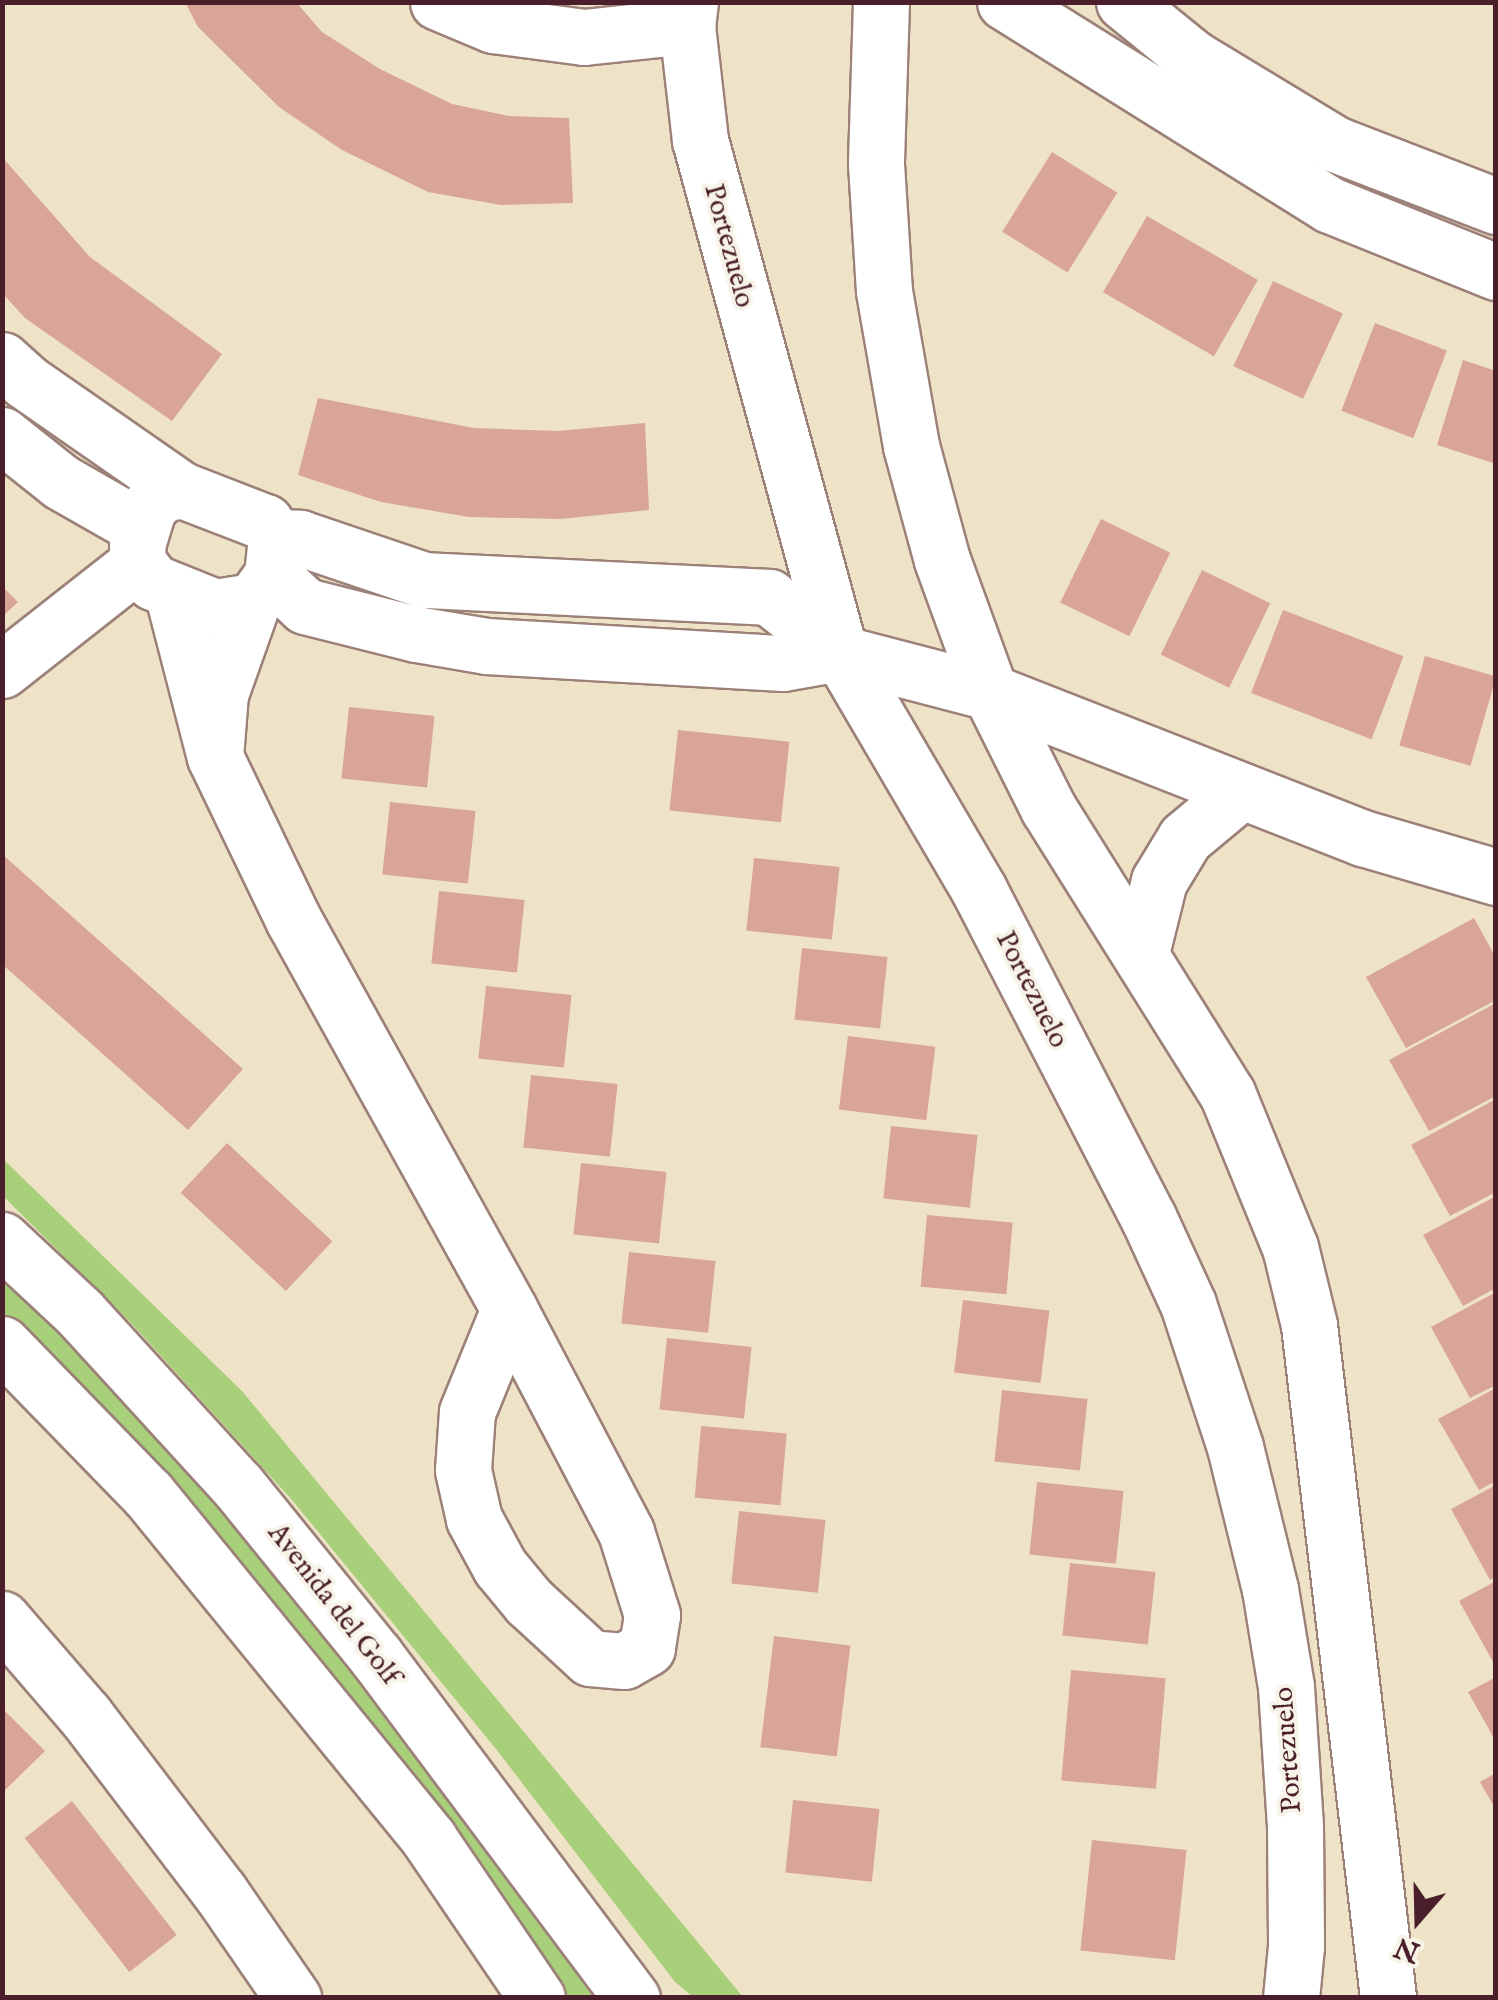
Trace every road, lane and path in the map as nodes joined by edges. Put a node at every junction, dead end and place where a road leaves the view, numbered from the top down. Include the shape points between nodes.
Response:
1 (438, 2) edge
2 (881, 2) edge
3 (1005, 2) edge
4 (1124, 2) edge
5 (688, 14) edge
6 (1426, 179) junction
7 (1496, 206) edge
8 (1408, 237) junction
9 (1496, 272) edge
10 (2, 360) edge
11 (2, 434) edge
12 (182, 490) junction
13 (150, 560) junction
14 (267, 571) junction
15 (424, 580) junction
16 (624, 591) junction
17 (416, 634) junction
18 (619, 651) junction
19 (840, 653) junction
20 (2, 670) edge
21 (990, 692) junction
22 (215, 757) junction
23 (1240, 792) junction
24 (1496, 877) edge
25 (1141, 953) junction
26 (2, 1240) edge
27 (510, 1309) junction
28 (2, 1344) edge
29 (2, 1619) edge
30 (635, 1993) edge
31 (293, 1998) edge
32 (537, 1998) edge
33 (1291, 1998) edge
34 (1388, 1998) edge

1 - 5 street via 493,26 584,38
2 - 21 street via 876,164 884,291 911,446 942,560
3 - 8 street via 1315,196
4 - 6 street via 1193,58 1335,144
5 - 19 street, Portezuelo via 700,140
6 - 7 street
6 - 8 street
8 - 9 street
10 - 12 street
11 - 13 street
12 - 13 street via 162,494
12 - 14 street via 265,522
13 - 14 street via 216,607
13 - 20 street
13 - 22 street
14 - 15 street via 300,538
14 - 17 street via 305,606
14 - 22 street via 220,694
15 - 16 street
15 - 17 street
16 - 18 street
16 - 19 street via 769,597
17 - 18 street via 486,646
18 - 19 street via 783,663
19 - 21 street
19 - 33 street, Portezuelo via 979,890 1188,1304 1270,1589 1286,1687 1295,1827
21 - 23 street
21 - 25 street via 1048,808
22 - 27 street via 294,922
23 - 24 street
23 - 25 street via 1184,838 1154,894
25 - 34 street via 1227,1093 1290,1246 1309,1325
26 - 30 street, Avenida del Golf via 79,1312 238,1486
27 - 27 street via 467,1412 462,1470 474,1519 529,1602 590,1658 624,1661 647,1648 652,1615 626,1532
28 - 32 street via 148,1494 429,1839
29 - 31 street via 85,1715

